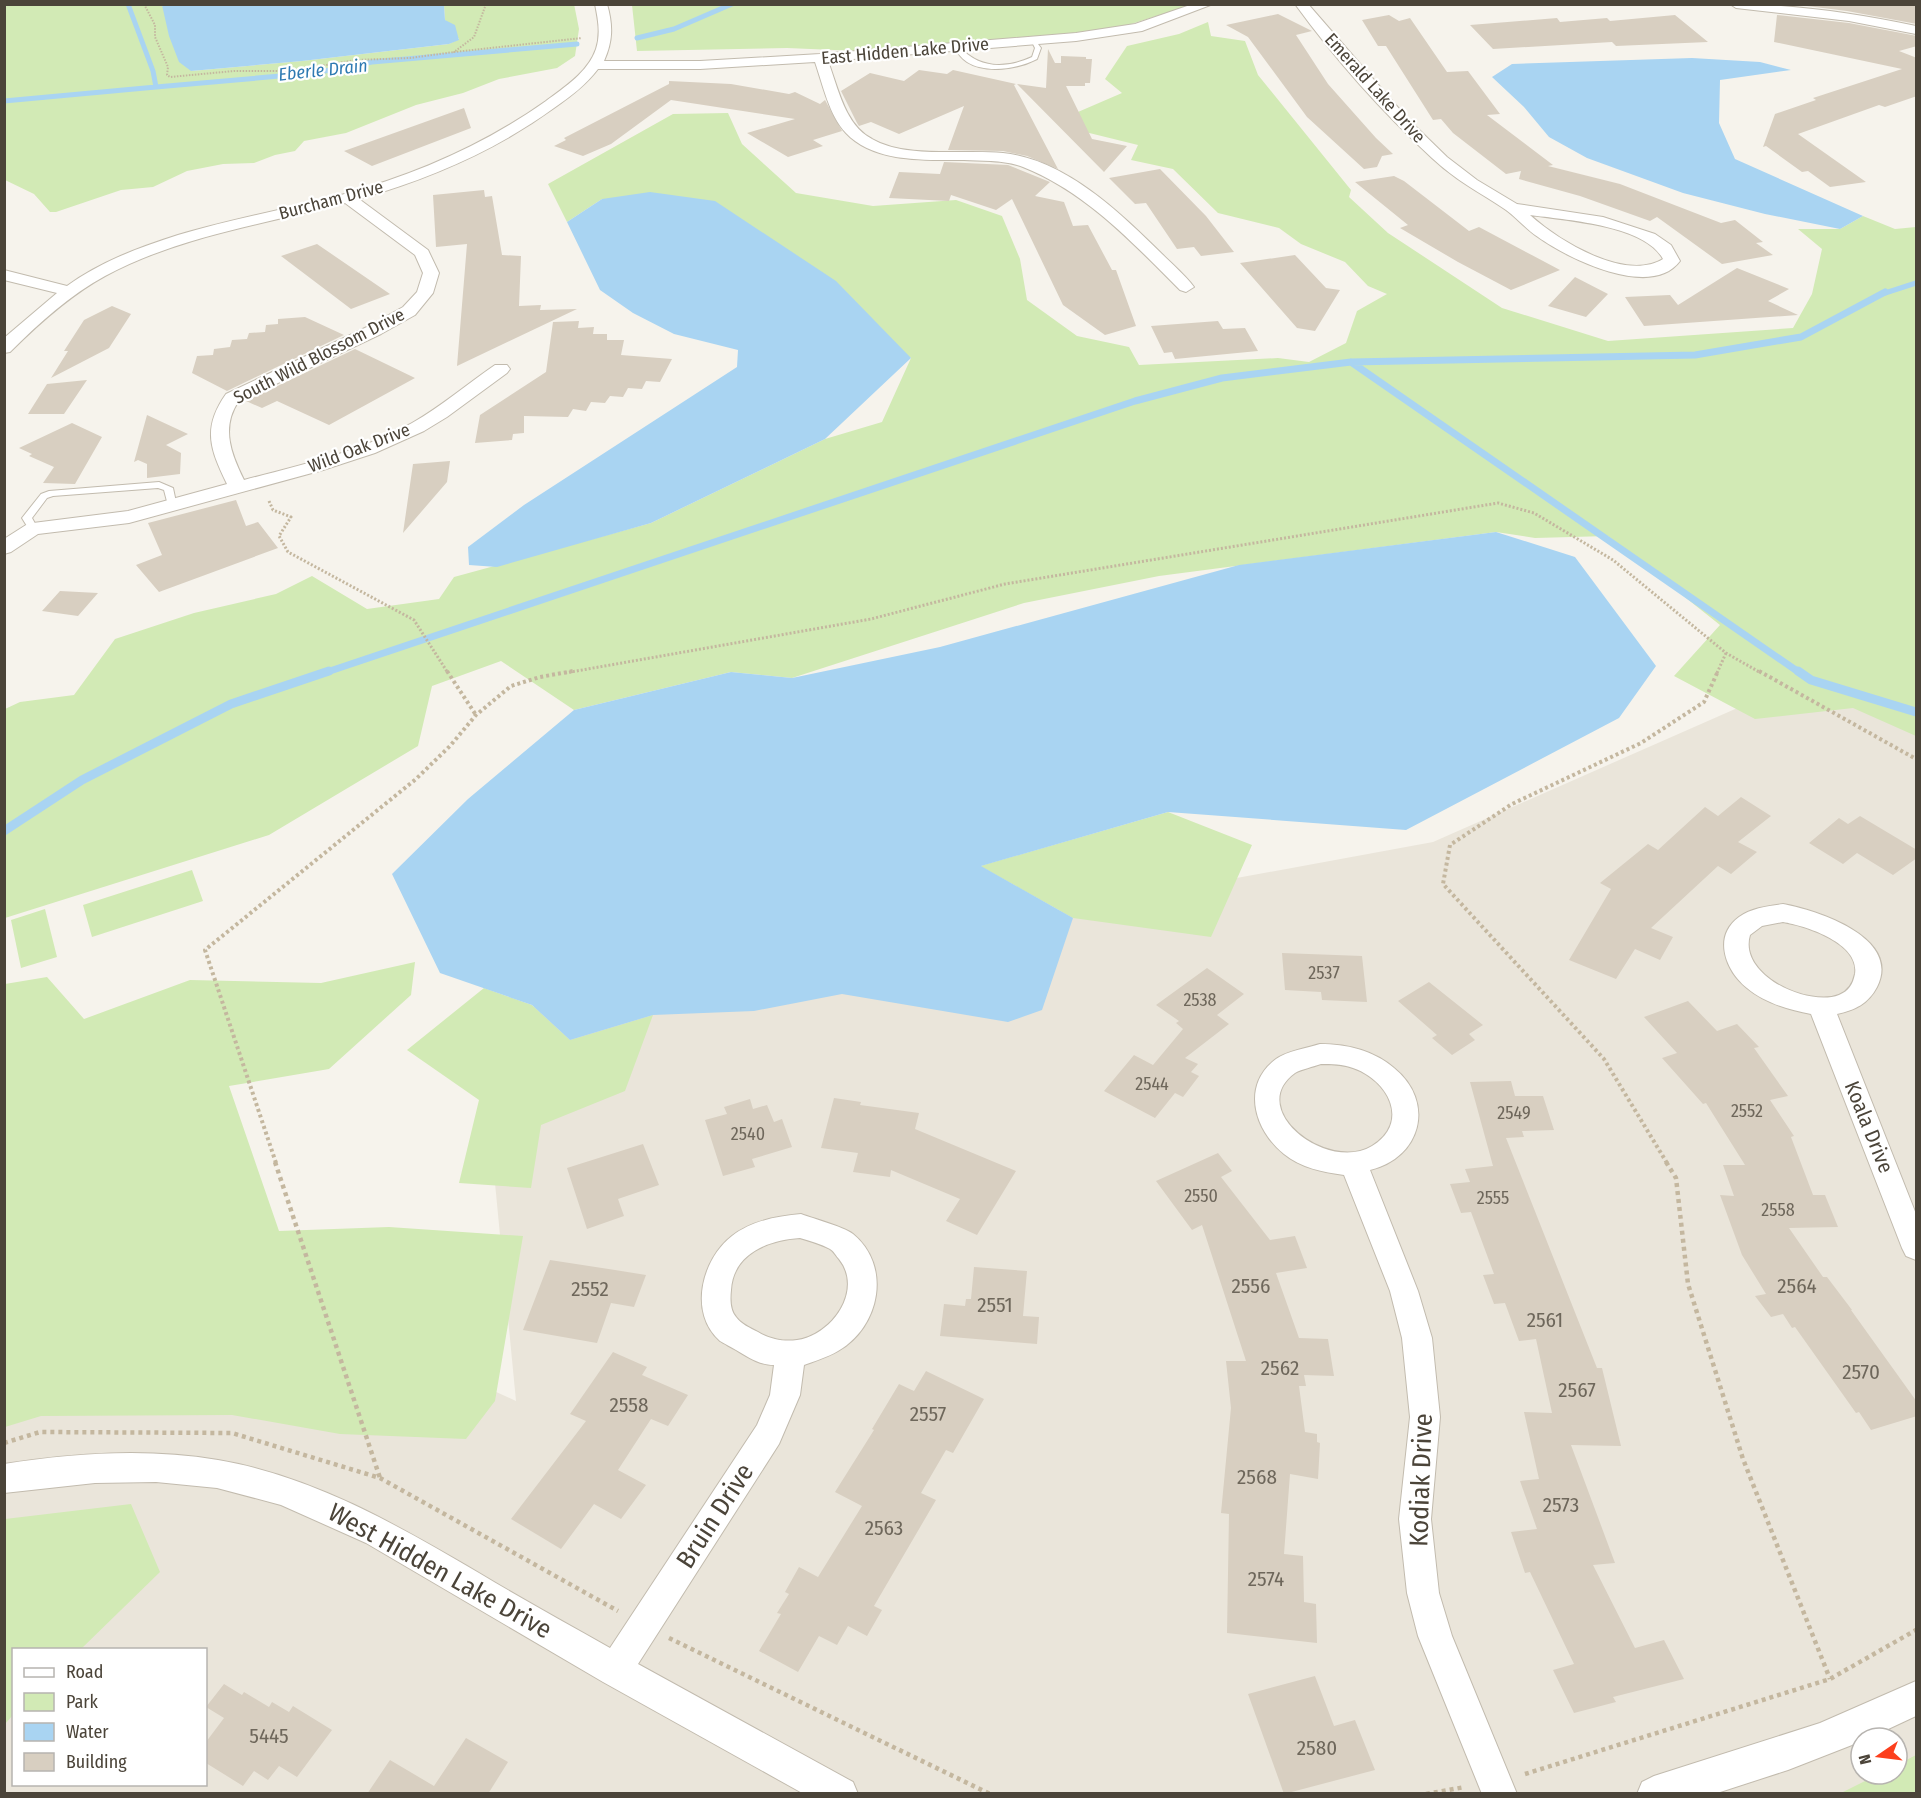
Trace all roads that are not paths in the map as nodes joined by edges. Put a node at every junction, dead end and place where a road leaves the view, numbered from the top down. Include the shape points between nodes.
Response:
1 (601, 4) edge
2 (1207, 4) edge
3 (1301, 4) edge
4 (1736, 4) edge
5 (1917, 30) edge
6 (1034, 41) junction
7 (957, 47) junction
8 (820, 58) junction
9 (597, 65) junction
10 (348, 198) junction
11 (1512, 208) junction
12 (4, 275) edge
13 (1186, 287) dead end
14 (72, 292) junction
15 (4, 348) edge
16 (501, 369) dead end
17 (238, 487) junction
18 (172, 507) junction
19 (4, 528) edge
20 (33, 529) junction
21 (4, 548) edge
22 (1821, 1006) junction
23 (1353, 1164) junction
24 (1917, 1248) edge
25 (790, 1353) junction
26 (4, 1479) edge
27 (615, 1670) junction
28 (1917, 1698) edge
29 (1497, 1788) edge
30 (841, 1794) edge
31 (1654, 1794) edge

1 - 9 street via 605,36
2 - 6 street, East Hidden Lake Drive via 1137,28
3 - 11 street, Emerald Lake Drive via 1420,140 1468,181
4 - 5 street via 1824,13
6 - 7 street, East Hidden Lake Drive
6 - 7 lane via 1038,48 1035,58 1015,65 975,63
7 - 8 street, East Hidden Lake Drive
8 - 9 street, East Hidden Lake Drive via 700,65
8 - 13 street via 851,130 863,139 906,153 1022,161 1079,191 1132,234
9 - 10 street, Burcham Drive via 567,93 498,141 439,167
10 - 14 street, Burcham Drive via 208,230 99,273
10 - 17 street, South Wild Blossom Drive via 422,253 431,273 424,293 409,311 232,399 220,411 223,456
11 - 11 street, Emerald Lake Drive via 1565,248 1614,268 1651,271 1672,261 1666,246 1641,233
12 - 14 street
14 - 15 street, Burcham Drive
16 - 17 street, Wild Oak Drive via 440,413 390,440 326,464
17 - 18 street
18 - 20 street via 129,517
18 - 20 lane via 168,488 159,485 61,491 44,496 34,507 27,518
19 - 20 street
20 - 21 street
22 - 22 street via 1851,1000 1861,992 1868,971 1857,947 1832,927 1799,915 1767,915 1744,926 1736,946 1744,970 1769,991 1786,999
22 - 24 street, Koala Drive
23 - 23 street via 1386,1153 1401,1137 1407,1116 1398,1088 1387,1076 1356,1058 1320,1054 1288,1063 1269,1084 1267,1112 1274,1126 1298,1150 1334,1163
23 - 29 street, Kodiak Drive via 1404,1291 1416,1338 1425,1417 1415,1519 1423,1593 1435,1636
25 - 25 street via 818,1347 835,1338 859,1311 864,1294 859,1262 849,1248 828,1233 801,1226 764,1231 747,1240 732,1252 716,1282 715,1299 728,1330 759,1350
25 - 27 street, Bruin Drive via 785,1395 768,1434
26 - 27 street, West Hidden Lake Drive via 42,1472 147,1467 226,1476 292,1493 379,1533
27 - 30 street, West Hidden Lake Drive
28 - 31 street via 1807,1748

